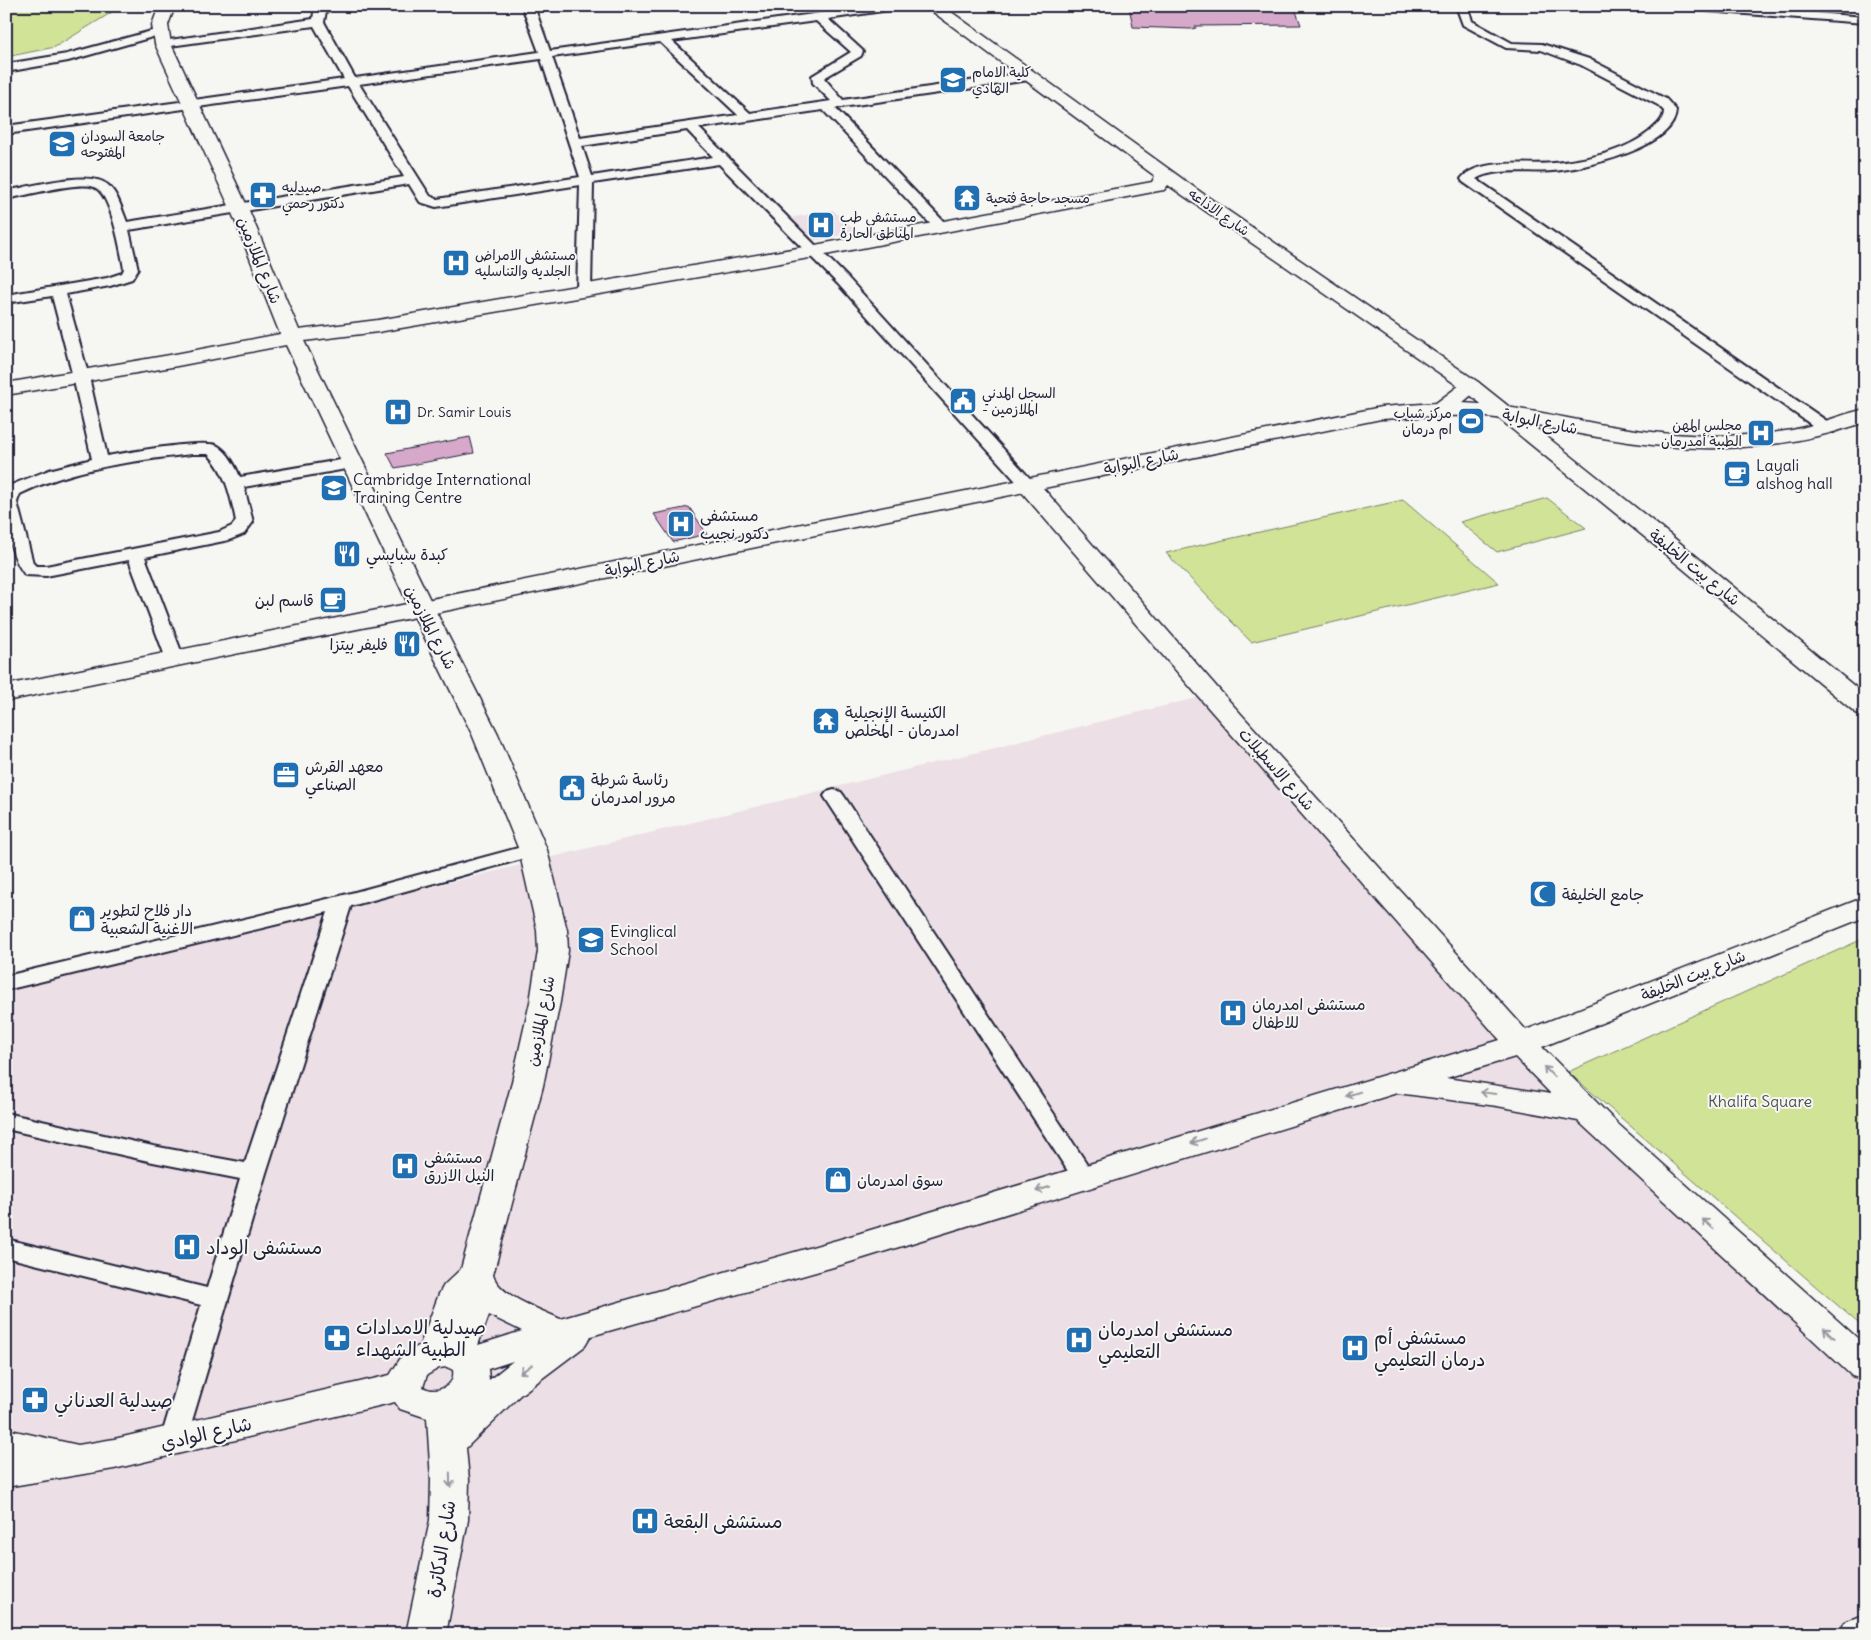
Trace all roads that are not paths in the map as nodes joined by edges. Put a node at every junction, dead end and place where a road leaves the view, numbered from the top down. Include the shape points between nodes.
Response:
1 (167, 6) edge
2 (321, 6) edge
3 (528, 6) edge
4 (896, 6) edge
5 (933, 6) edge
6 (1462, 6) edge
7 (1679, 6) edge
8 (820, 18) junction
9 (1865, 20) edge
10 (318, 22) junction
11 (161, 38) junction
12 (664, 40) junction
13 (546, 56) junction
14 (6, 68) edge
15 (1029, 76) junction
16 (351, 82) junction
17 (840, 104) junction
18 (191, 105) junction
19 (826, 106) junction
20 (748, 118) junction
21 (690, 126) junction
22 (6, 130) edge
23 (574, 143) junction
24 (721, 160) junction
25 (1165, 174) junction
26 (413, 179) junction
27 (587, 180) junction
28 (6, 196) edge
29 (1196, 197) junction
30 (1074, 203) junction
31 (239, 208) junction
32 (122, 227) junction
33 (941, 227) junction
34 (815, 251) junction
35 (58, 292) junction
36 (584, 292) junction
37 (6, 299) edge
38 (297, 347) junction
39 (172, 361) junction
40 (81, 377) junction
41 (1471, 386) junction
42 (6, 389) edge
43 (1442, 409) junction
44 (1865, 415) edge
45 (1516, 421) junction
46 (1865, 428) edge
47 (1828, 429) junction
48 (100, 461) junction
49 (352, 463) junction
50 (236, 483) junction
51 (1032, 489) junction
52 (11, 526) edge
53 (135, 554) junction
54 (425, 614) junction
55 (175, 659) junction
56 (6, 693) edge
57 (6, 707) edge
58 (1865, 708) edge
59 (834, 796) dead end
60 (533, 850) junction
61 (342, 902) junction
62 (1865, 906) edge
63 (6, 983) edge
64 (1521, 1044) junction
65 (1389, 1083) junction
66 (1587, 1112) junction
67 (6, 1121) edge
68 (254, 1173) junction
69 (1083, 1176) junction
70 (6, 1248) edge
71 (478, 1284) junction
72 (215, 1299) junction
73 (595, 1320) junction
74 (556, 1332) junction
75 (453, 1357) junction
76 (1865, 1366) edge
77 (405, 1386) junction
78 (444, 1405) junction
79 (173, 1441) junction
80 (447, 1443) junction
81 (6, 1444) edge
82 (82, 1459) junction
83 (6, 1472) edge
84 (1865, 1631) edge
85 (426, 1634) edge
86 (1859, 1634) edge

1 - 11 street via 160,22
2 - 10 street
3 - 13 street
4 - 8 street
5 - 15 street, شارع الاذاعه
6 - 47 street via 1467,23 1510,46 1542,47 1585,62 1662,102 1670,110 1670,116 1656,134 1619,152 1555,167 1475,172 1468,179
7 - 9 street
8 - 12 street
8 - 17 street via 857,51 857,54 818,76 817,80
10 - 11 street
10 - 16 street
11 - 14 street
11 - 18 street, شارع الملازمين
12 - 13 street
12 - 20 street
13 - 16 street
13 - 23 street
15 - 17 street
15 - 25 street, شارع الاذاعه
16 - 18 street
16 - 26 street
17 - 19 street
18 - 22 street
18 - 31 street, شارع الملازمين
19 - 20 street
19 - 33 street
20 - 21 street
21 - 23 street
21 - 24 street
23 - 27 street
24 - 27 street
24 - 34 street
25 - 29 street, شارع الاذاعه
25 - 30 street via 1158,186
26 - 27 street via 425,199 436,203
26 - 31 street
27 - 36 street
28 - 32 street via 84,182 100,184 106,189
29 - 30 street via 1143,195
29 - 41 street, شارع الاذاعه
30 - 33 street
31 - 32 street
31 - 38 street, شارع الملازمين
32 - 35 street via 132,269 126,276
33 - 34 street
34 - 36 street
34 - 51 street
35 - 37 street
35 - 40 street
36 - 38 street via 378,326
38 - 39 street via 193,355
38 - 39 street
38 - 49 street, شارع الملازمين
39 - 40 street
40 - 42 street
40 - 48 street
41 - 43 street
41 - 45 street, شارع الاذاعه
43 - 45 street, شارع البوابة via 1466,409
43 - 51 street, شارع البوابة via 1348,418
44 - 47 street, شارع البوابة
45 - 46 street, شارع البوابة via 1614,444 1723,453 1802,446
45 - 47 street, شارع البوابة via 1721,444 1772,440
45 - 51 street, شارع البوابة via 1391,421
45 - 58 street, شارع بيت الخليفة
48 - 50 street via 212,449
48 - 52 street via 29,482 12,491 9,502
49 - 50 street
49 - 54 street, شارع الملازمين
50 - 53 street via 245,522 238,530
51 - 54 street, شارع البوابة
51 - 64 street, شارع الاسطبلات
52 - 53 street via 31,571
53 - 55 street
54 - 55 street
54 - 57 street
54 - 60 street, شارع الملازمين via 485,734
55 - 56 street
59 - 69 street
60 - 61 street
60 - 71 street, شارع الملازمين via 552,930 553,951 527,1086
61 - 63 street
61 - 68 street
62 - 64 street, شارع بيت الخليفة
64 - 65 street, شارع بيت الخليفة
66 -> 64 street, شارع الاسطبلات
66 -> 65 street via 1454,1088
65 -> 69 street, شارع بيت الخليفة
76 -> 66 street, شارع الاسطبلات
67 - 68 street
68 - 72 street
69 -> 73 street, شارع بيت الخليفة via 844,1251
70 - 72 street
71 - 74 street via 503,1307
71 - 75 street, شارع الملازمين
72 - 79 street
73 - 74 street, شارع بيت الخليفة
73 -> 80 street via 512,1380
74 - 75 street, شارع بيت الخليفة
75 - 77 street via 418,1361 408,1373
75 - 78 street via 473,1374 470,1386 459,1398
77 - 78 street via 411,1398 418,1402
77 - 79 street, شارع الوادي
78 - 80 street, شارع الدكاترة
79 - 82 street, شارع الوادي
80 -> 85 street, شارع الدكاترة via 449,1520
81 - 82 street
82 - 83 street, شارع الوادي
84 - 86 street

